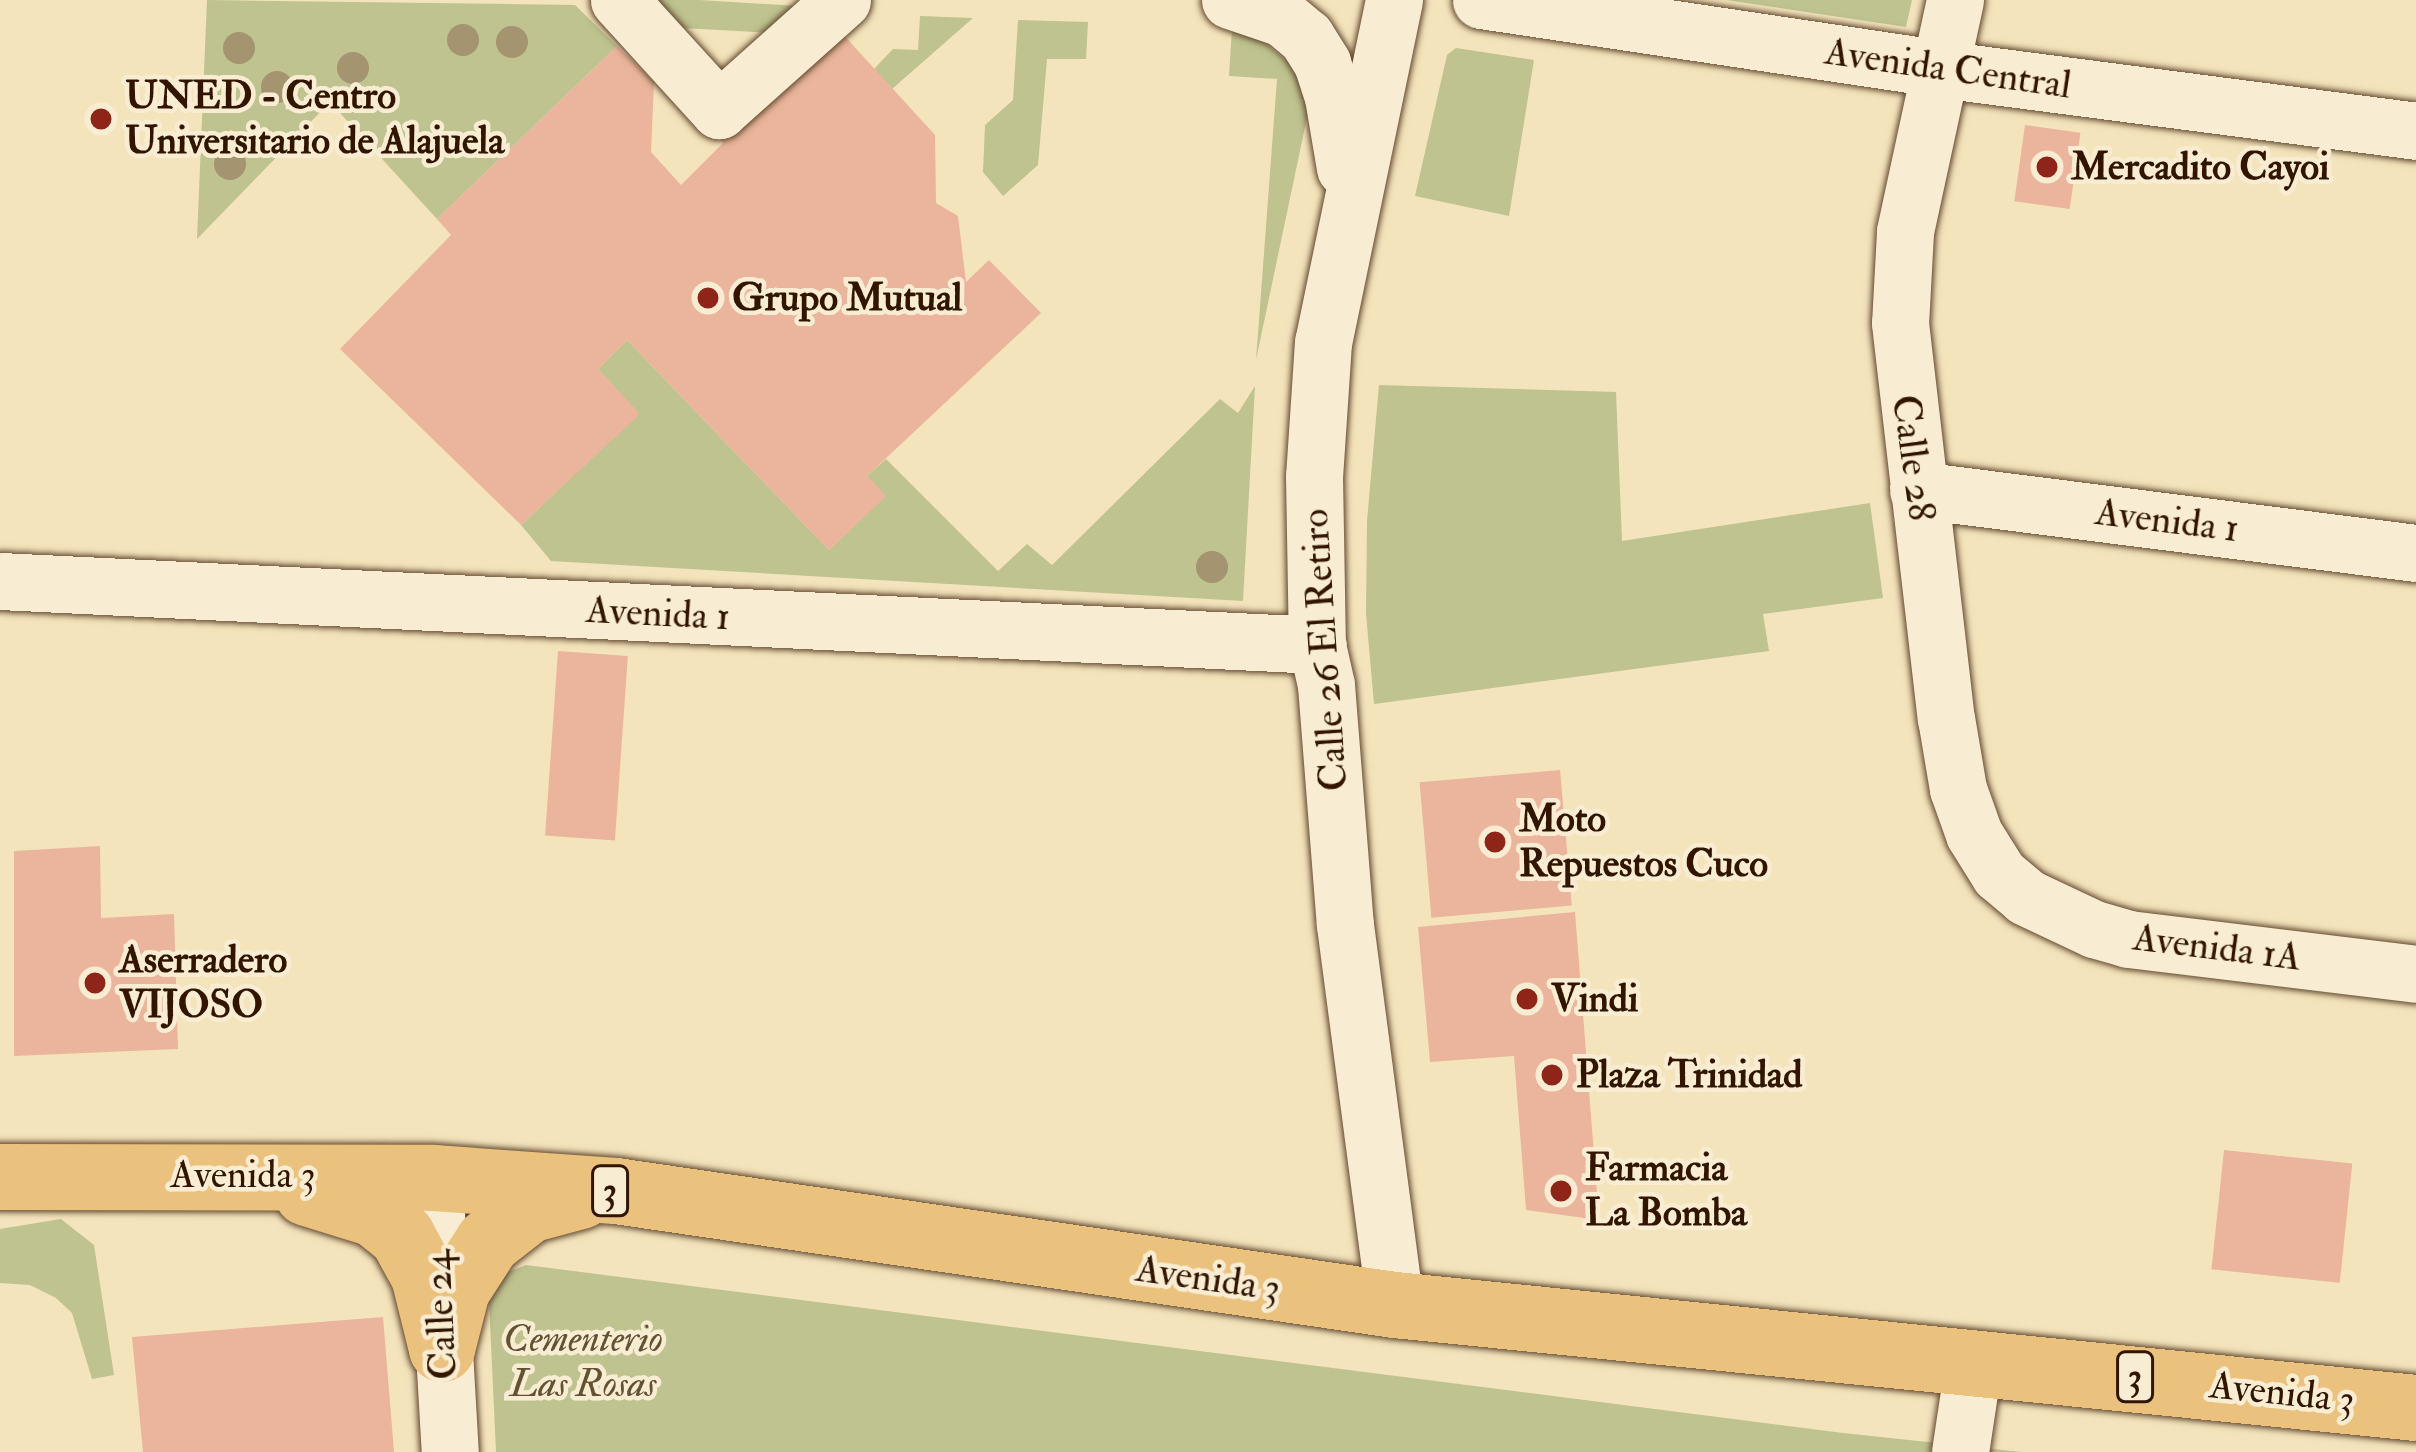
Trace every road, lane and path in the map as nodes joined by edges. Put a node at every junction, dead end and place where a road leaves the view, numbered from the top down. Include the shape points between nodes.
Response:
1 (619, 0) edge
2 (842, 0) edge
3 (1230, 0) edge
4 (1394, 0) edge
5 (1481, 0) edge
6 (1955, 0) edge
7 (1940, 69) junction
8 (2416, 131) edge
9 (1350, 198) junction
10 (1918, 490) junction
11 (2416, 554) edge
12 (0, 581) edge
13 (1317, 645) junction
14 (2026, 897) joint
15 (2416, 974) edge
16 (240, 1174) junction
17 (0, 1177) edge
18 (434, 1178) junction
19 (616, 1191) junction
20 (1395, 1305) junction
21 (442, 1349) junction
22 (1973, 1360) junction
23 (2416, 1408) edge
24 (450, 1452) edge
25 (1960, 1452) edge

1 - 2 street via 719,110
3 - 9 street via 1282,18 1322,63
4 - 9 street, Calle 26 El Retiro
5 - 7 street, Avenida Central
6 - 7 street, Calle 28
7 - 8 street, Avenida Central
7 - 10 street, Calle 28 via 1900,277
9 - 13 street, Calle 26 El Retiro via 1316,405
10 - 11 street, Avenida 1
10 - 14 street, Calle 28 via 1958,789 1999,874
12 - 13 street, Avenida 1
13 - 20 street, Calle 26 El Retiro
14 - 15 street, Avenida 1A via 2128,939
16 - 17 main road, Avenida 3 / 3
16 - 18 main road, Avenida 3 / 3
16 - 21 main road via 389,1223 424,1276
18 - 19 main road, Avenida 3 / 3
18 - 21 street, Calle 24
19 - 20 main road, Avenida 3 / 3
19 - 21 main road via 558,1199 505,1225 463,1277
20 - 22 main road, Avenida 3 / 3
21 - 24 street, Calle 24
22 - 23 main road, Avenida 3 / 3
22 - 25 street

